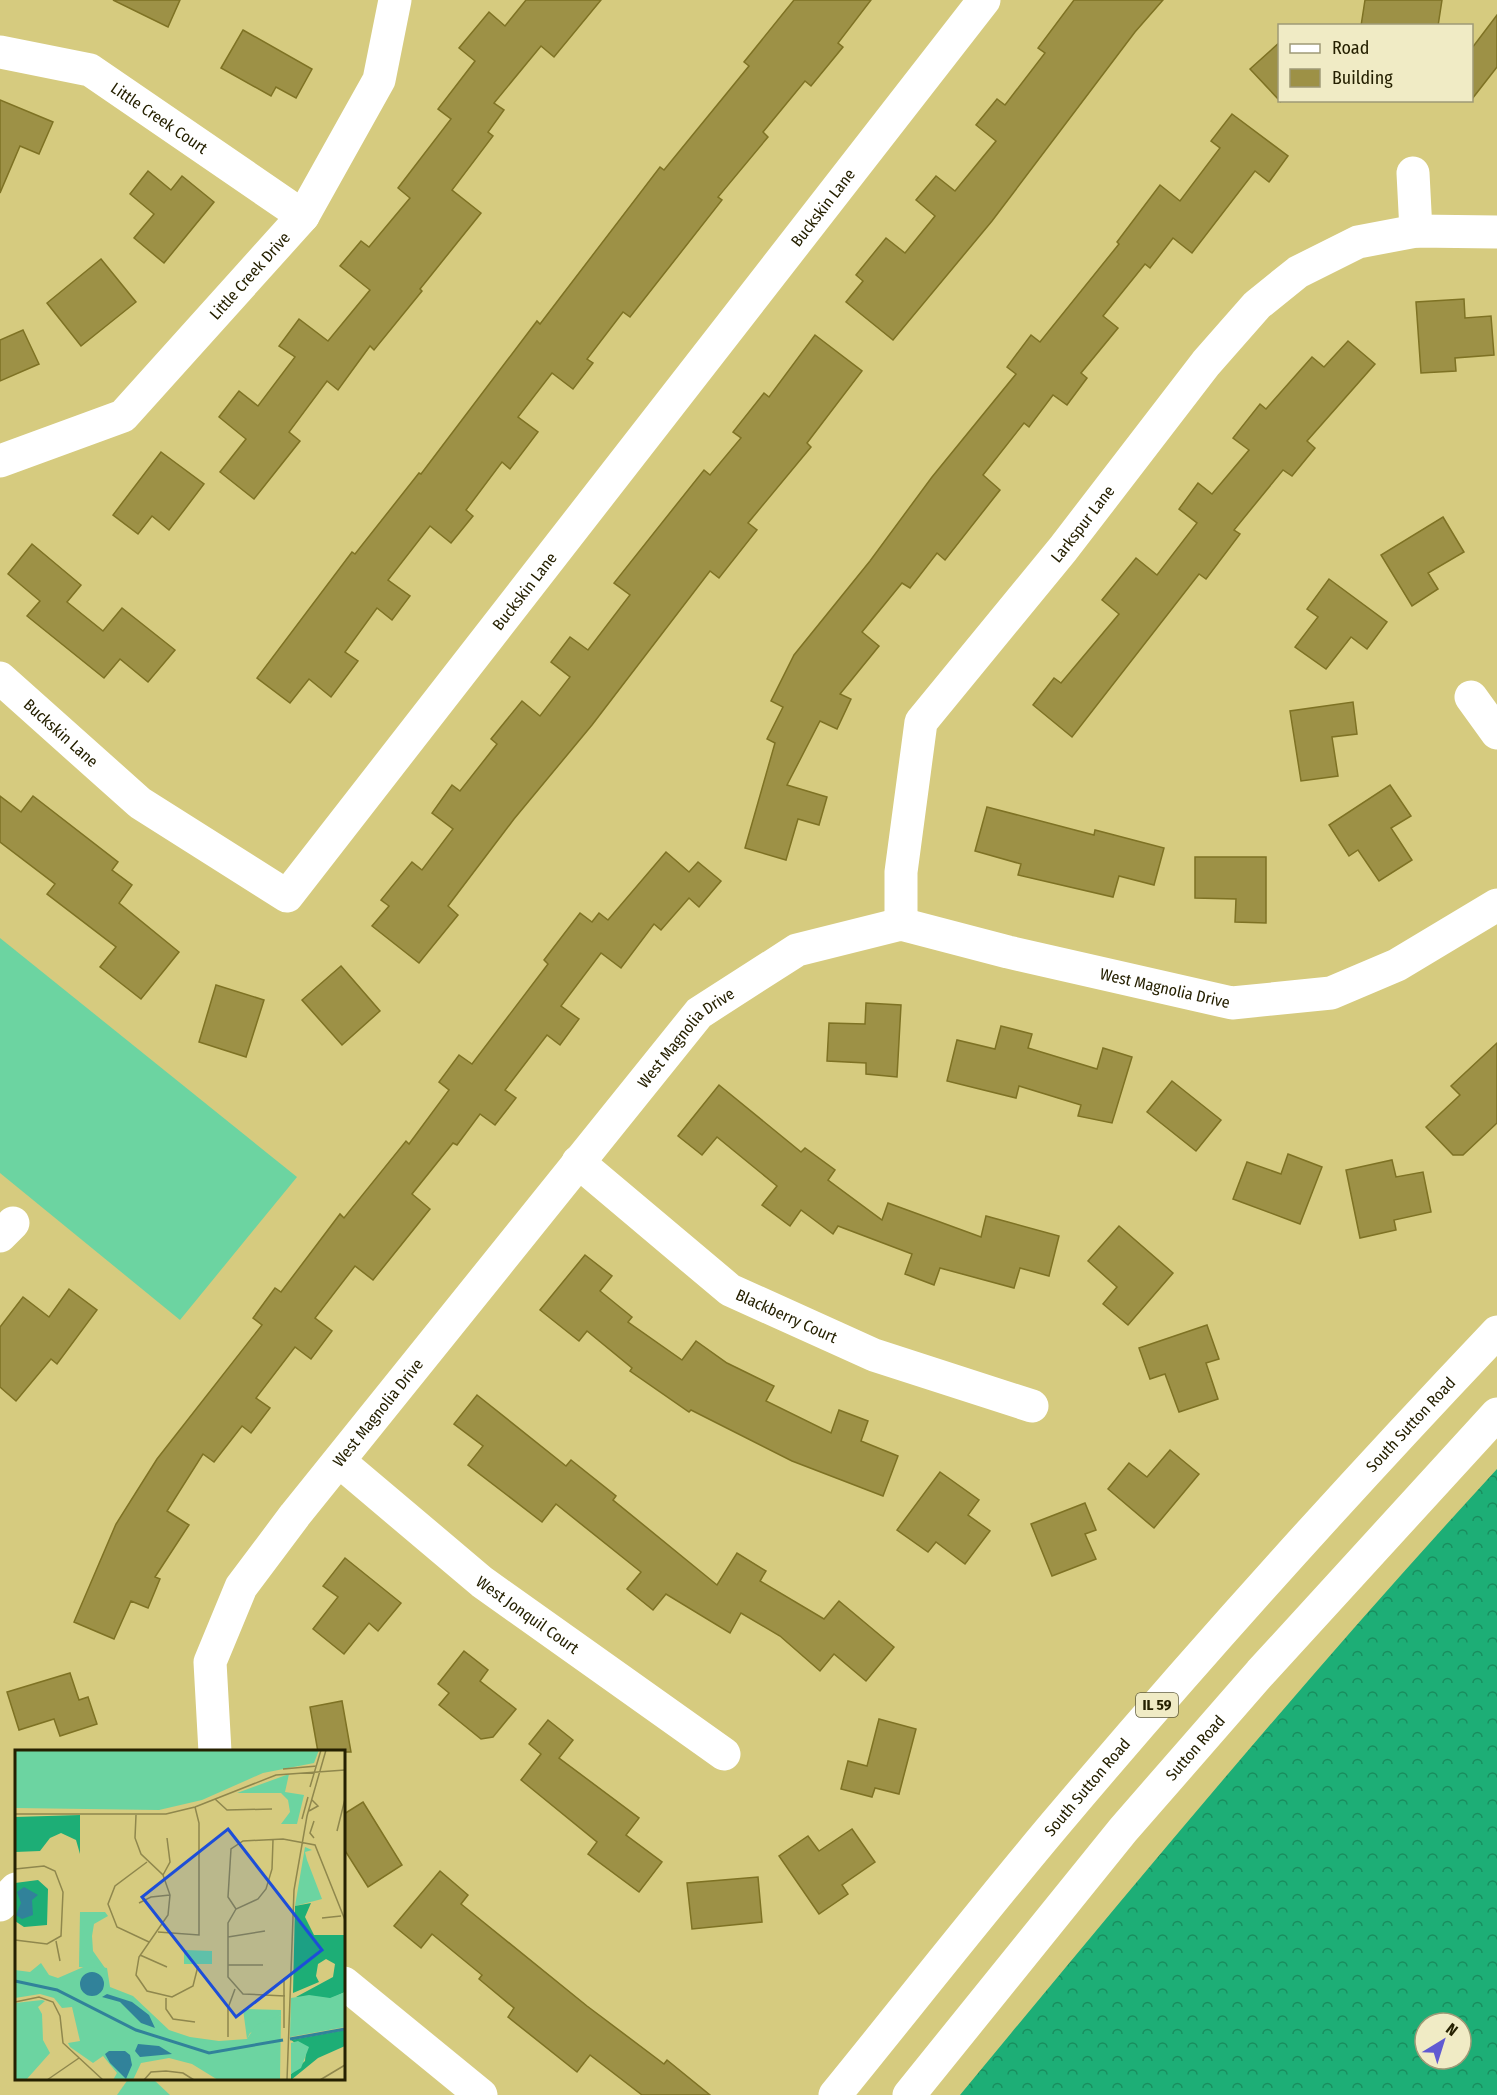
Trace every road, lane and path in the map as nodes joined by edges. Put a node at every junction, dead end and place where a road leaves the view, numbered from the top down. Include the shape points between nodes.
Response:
1 (395, 0) edge
2 (984, 0) edge
3 (0, 52) edge
4 (1413, 173) dead end
5 (303, 216) junction
6 (1416, 231) junction
7 (1497, 232) edge
8 (0, 460) edge
9 (0, 678) edge
10 (1471, 697) dead end
11 (1497, 733) edge
12 (1497, 905) edge
13 (901, 924) junction
14 (578, 1162) junction
15 (1497, 1332) edge
16 (1032, 1406) dead end
17 (1497, 1414) edge
18 (340, 1462) junction
19 (215, 1750) edge
20 (724, 1754) dead end
21 (15, 1890) edge
22 (0, 1905) edge
23 (345, 1984) edge
24 (481, 2095) edge
25 (836, 2095) edge
26 (909, 2095) edge

1 - 5 street, Little Creek Drive via 379,80
2 - 9 street, Buckskin Lane via 287,896 140,803
3 - 5 street, Little Creek Court via 90,70
4 - 6 street
5 - 8 street, Little Creek Drive via 123,416
6 - 7 street, Larkspur Lane
6 - 13 street, Larkspur Lane via 1358,242 1298,272 1257,305 1206,363 1063,549 921,722 901,872
10 - 11 street
12 - 13 street, West Magnolia Drive via 1397,965 1331,993 1232,1003
13 - 14 street, West Magnolia Drive via 797,950 699,1013
14 - 16 street, Blackberry Court via 730,1290 874,1355
14 - 18 street, West Magnolia Drive
15 - 25 street, South Sutton Road / IL 59 via 1346,1492 1161,1700
17 - 26 street, Sutton Road via 1275,1656 1131,1822
18 - 19 street, West Magnolia Drive via 241,1587 210,1662
18 - 20 street, West Jonquil Court via 482,1582
21 - 22 street
23 - 24 street

